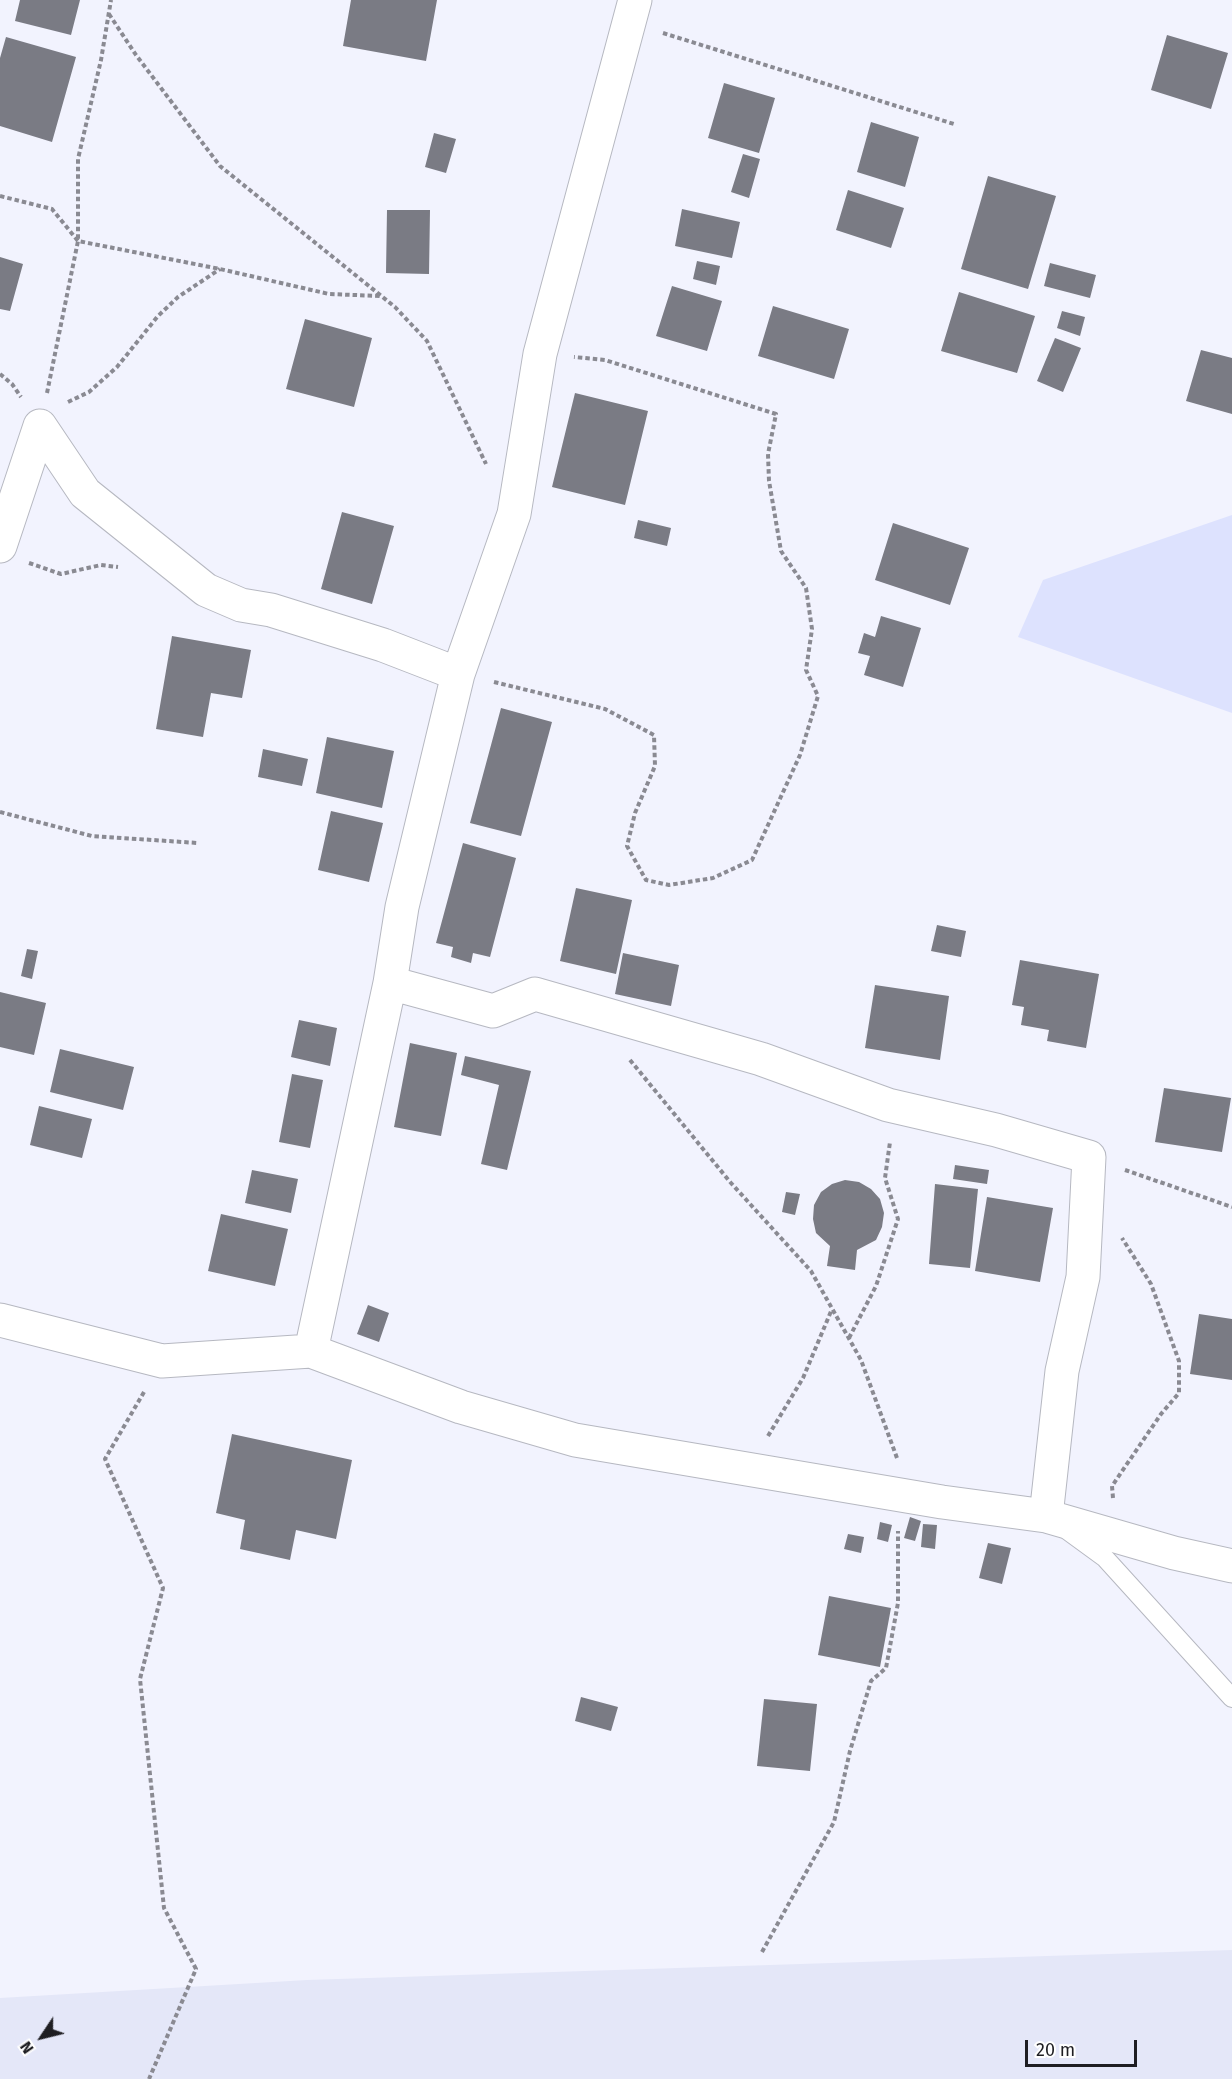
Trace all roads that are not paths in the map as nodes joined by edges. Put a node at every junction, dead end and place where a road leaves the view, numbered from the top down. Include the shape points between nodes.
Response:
1 (632, 11) edge
2 (12, 554) edge
3 (458, 674) junction
4 (390, 983) junction
5 (0, 1320) edge
6 (311, 1351) junction
7 (1046, 1516) junction
8 (1232, 1566) edge
9 (1232, 1698) edge

1 - 3 street via 555,289 540,354 514,514
2 - 3 street via 42,417 84,493 206,590 241,605 270,610 383,645
3 - 4 street via 402,907
4 - 6 street
4 - 7 street via 493,1011 535,994 761,1059 896,1107 1089,1157 1083,1277 1062,1371
5 - 6 street via 162,1361
6 - 7 street via 461,1407 575,1440
7 - 8 street
7 - 9 lane via 1106,1558

